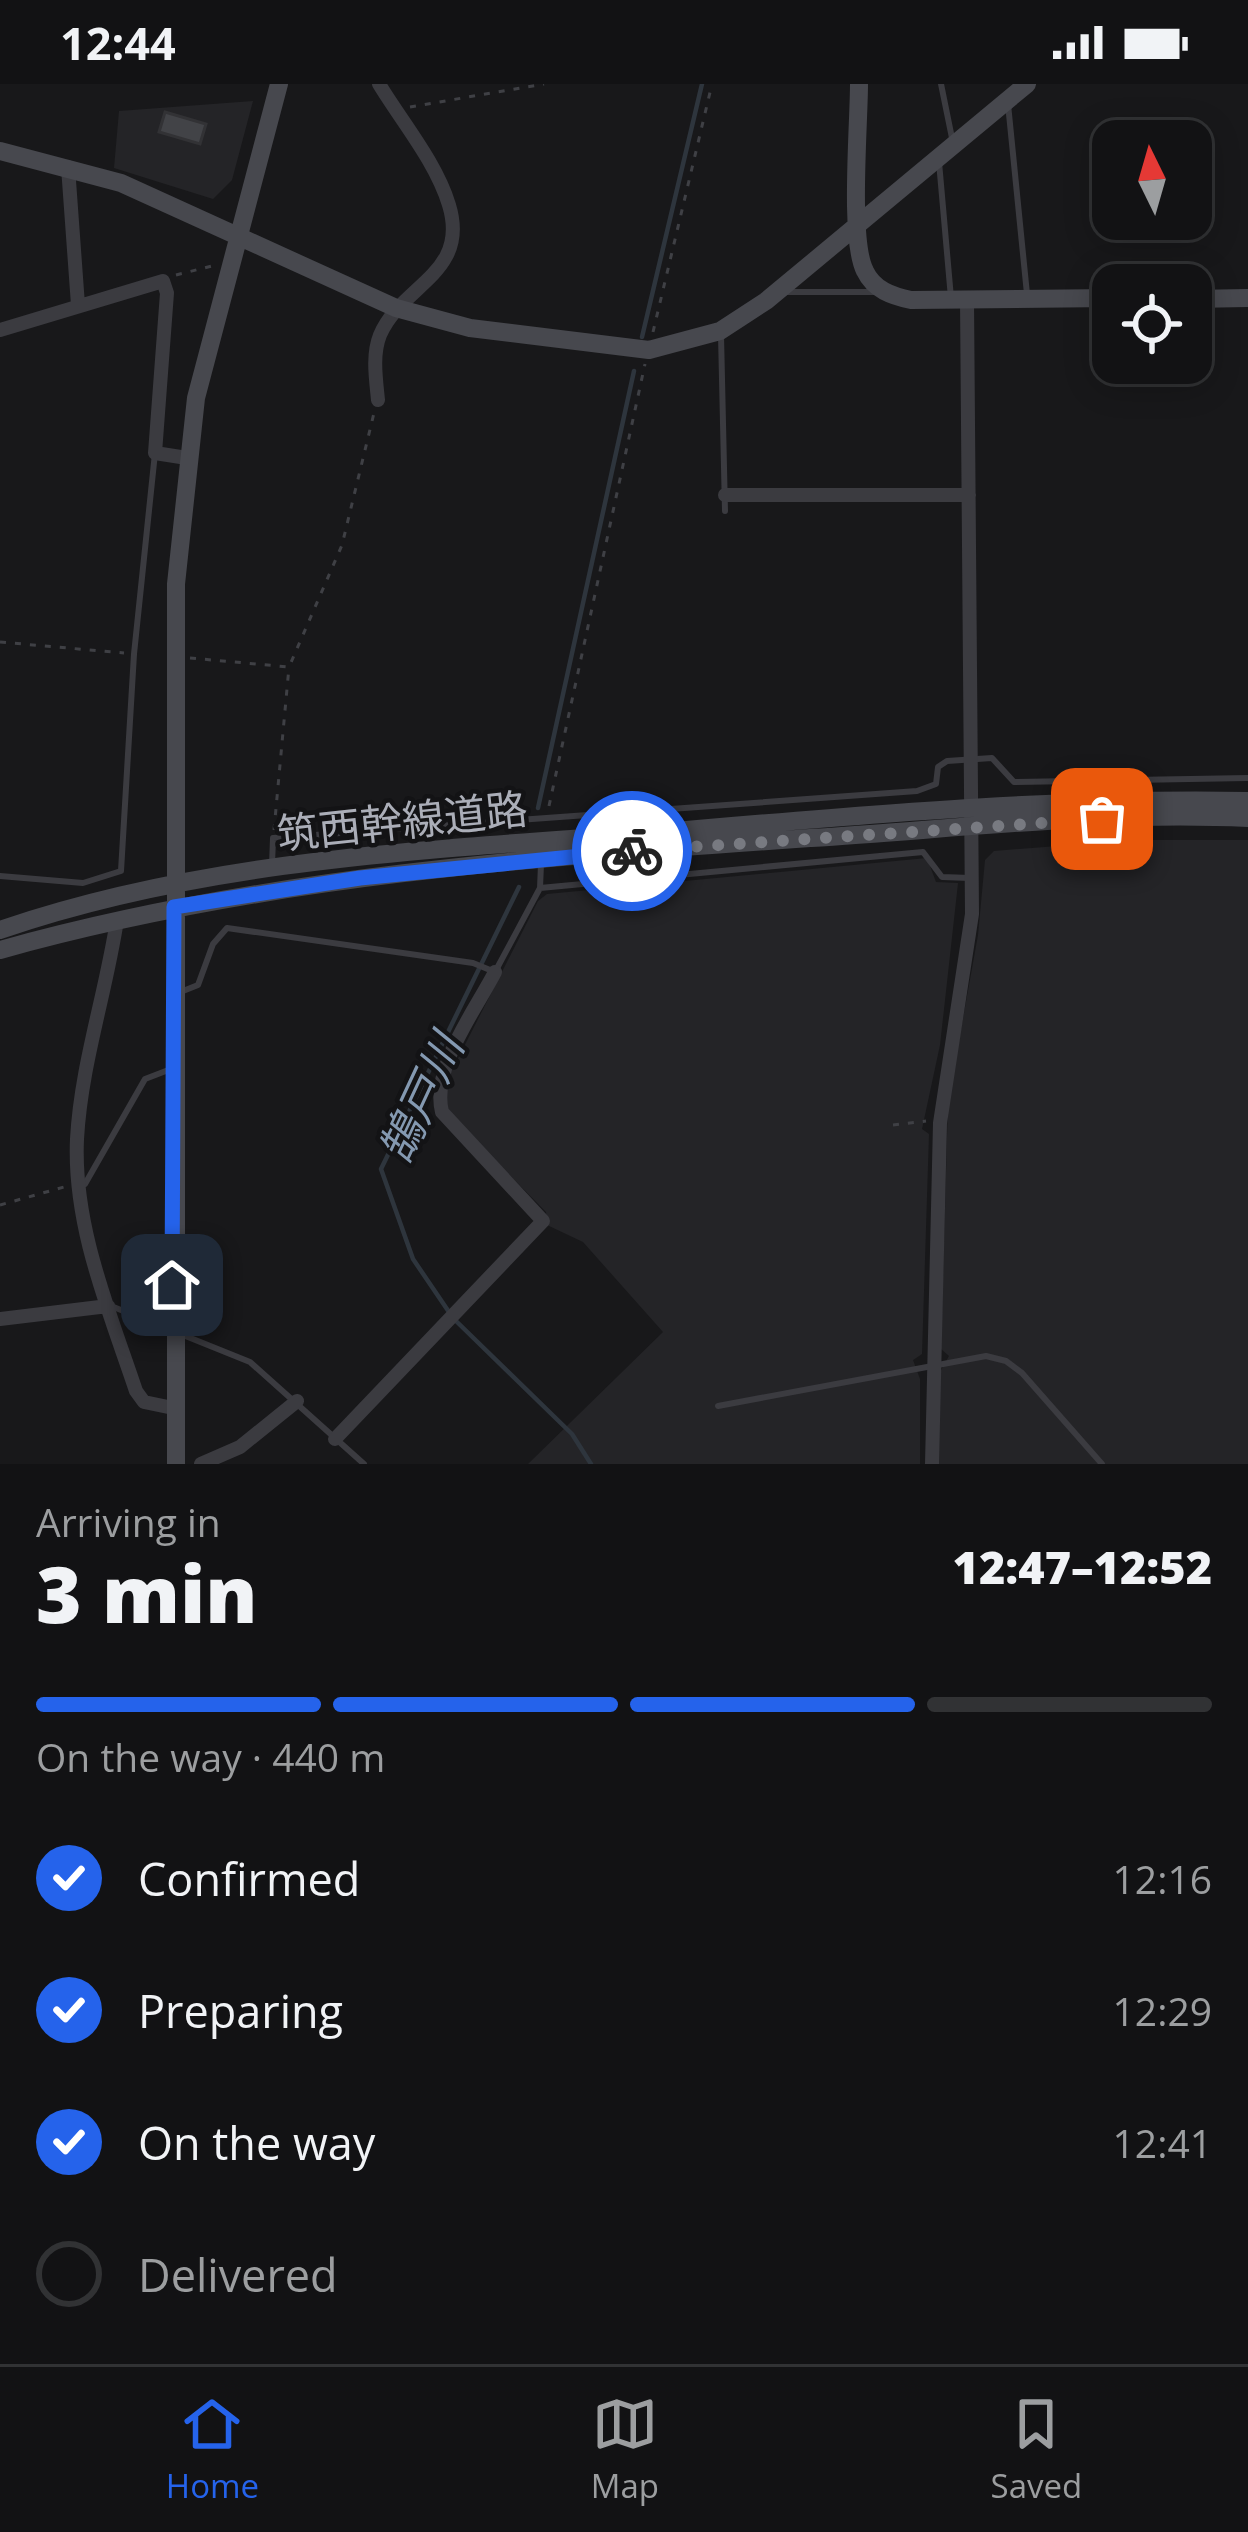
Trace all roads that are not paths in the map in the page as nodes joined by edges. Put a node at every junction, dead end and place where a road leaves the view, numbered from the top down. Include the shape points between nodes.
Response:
1 (279, 84) edge
2 (379, 84) edge
3 (859, 84) edge
4 (941, 84) edge
5 (1027, 84) edge
6 (1006, 101) junction
7 (954, 146) junction
8 (0, 151) edge
9 (937, 159) junction
10 (68, 167) junction
11 (859, 226) junction
12 (237, 235) junction
13 (777, 292) junction
14 (886, 292) junction
15 (1027, 298) junction
16 (1092, 298) edge
17 (1248, 298) edge
18 (1212, 299) edge
19 (959, 300) junction
20 (78, 305) junction
21 (396, 308) junction
22 (0, 330) edge
23 (720, 331) junction
24 (378, 400) road end
25 (154, 453) junction
26 (187, 458) junction
27 (969, 496) junction
28 (725, 503) joint
29 (970, 760) junction
30 (1248, 778) edge
31 (1248, 801) edge
32 (971, 807) junction
33 (1248, 818) edge
34 (547, 820) junction
35 (971, 828) junction
36 (544, 850) junction
37 (272, 869) junction
38 (0, 876) edge
39 (972, 878) junction
40 (174, 886) junction
41 (540, 888) junction
42 (174, 907) junction
43 (117, 920) junction
44 (0, 930) edge
45 (0, 950) edge
46 (495, 972) junction
47 (174, 994) junction
48 (175, 1069) junction
49 (78, 1185) junction
50 (108, 1306) junction
51 (0, 1319) edge
52 (172, 1329) junction
53 (934, 1364) junction
54 (296, 1401) junction
55 (718, 1406) dead end
56 (173, 1408) junction
57 (335, 1439) junction
58 (176, 1464) edge
59 (201, 1464) edge
60 (364, 1464) edge
61 (932, 1464) edge
62 (1102, 1464) edge

1 - 12 street
2 - 21 street via 437,177 452,220 445,264
3 - 11 street
4 - 7 lane
5 - 6 street
6 - 7 street
6 - 15 lane
7 - 9 street
8 - 10 street
9 - 11 street
9 - 19 lane
10 - 12 street
10 - 20 street
11 - 13 street
11 - 14 street via 864,269
12 - 21 street
12 - 26 street
13 - 14 lane
13 - 23 street
14 - 19 street
15 - 16 street
15 - 19 street
17 - 18 street
19 - 27 street
20 - 22 street
20 - 25 street via 163,280
21 - 23 street via 470,328 649,350
21 - 24 street via 378,339
23 - 28 lane
25 - 26 street
25 - 38 lane via 121,871 83,883
26 - 40 street via 174,656
27 - 28 street
27 - 29 street
29 - 30 lane via 998,760 1014,782
29 - 32 street
29 - 34 lane via 947,761 936,784 917,791
31 - 32 street, 筑西幹線道路
32 - 35 street
32 - 36 street, 筑西幹線道路
33 - 35 street, 筑西幹線道路
34 - 36 lane
34 - 37 lane via 273,838
35 - 36 street, 筑西幹線道路
35 - 39 street
36 - 37 street, 筑西幹線道路
36 - 41 lane
36 - 42 street, 筑西幹線道路
37 - 40 street, 筑西幹線道路
39 - 41 lane via 942,878 923,852
39 - 53 street via 940,1123
40 - 42 street
40 - 44 street, 筑西幹線道路
41 - 46 lane
42 - 43 street, 筑西幹線道路
42 - 47 street
43 - 45 street, 筑西幹線道路
43 - 49 street via 81,1103
46 - 47 lane via 227,928 198,986
46 - 57 street via 438,1097 442,1112 543,1221
47 - 48 street
48 - 49 lane via 145,1079
48 - 52 street
49 - 50 street
50 - 51 street
50 - 52 lane
50 - 56 street via 136,1391 144,1402
52 - 54 lane via 250,1362
52 - 56 street
53 - 55 lane
53 - 61 street
53 - 62 lane via 1006,1361
54 - 57 lane
54 - 59 street via 240,1448
56 - 58 street
57 - 60 lane

